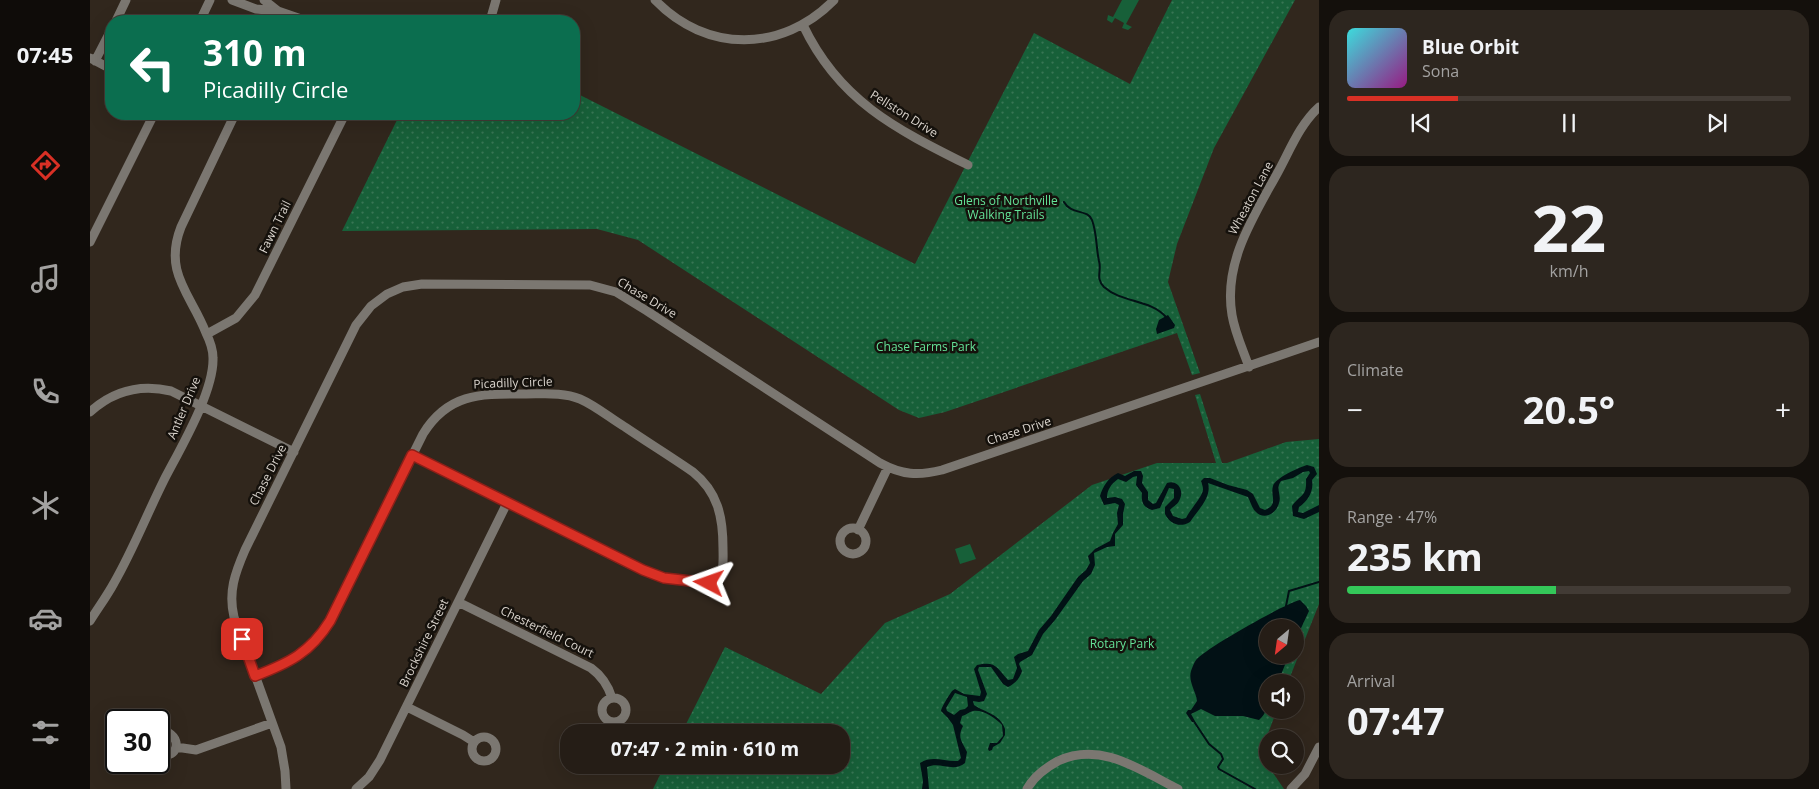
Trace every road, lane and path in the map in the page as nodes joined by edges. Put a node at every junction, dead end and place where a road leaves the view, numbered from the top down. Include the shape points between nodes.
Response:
1 (126, 0) edge
2 (210, 0) edge
3 (232, 0) edge
4 (264, 0) edge
5 (496, 0) edge
6 (655, 0) edge
7 (834, 0) edge
8 (278, 11) junction
9 (119, 15) edge
10 (203, 15) edge
11 (277, 15) edge
12 (290, 15) edge
13 (492, 15) edge
14 (803, 25) junction
15 (105, 40) edge
16 (93, 59) edge
17 (105, 66) edge
18 (1319, 107) edge
19 (151, 120) edge
20 (233, 120) edge
21 (343, 120) edge
22 (968, 165) dead end
23 (90, 242) edge
24 (207, 334) junction
25 (1319, 342) edge
26 (1248, 367) junction
27 (200, 406) junction
28 (90, 412) edge
29 (294, 452) junction
30 (412, 455) junction
31 (888, 467) junction
32 (507, 503) junction
33 (858, 530) dead end
34 (458, 602) junction
35 (90, 621) edge
36 (255, 676) junction
37 (612, 698) dead end
38 (407, 707) junction
39 (272, 723) junction
40 (170, 733) edge
41 (474, 742) dead end
42 (1319, 746) edge
43 (176, 748) junction
44 (170, 754) edge
45 (286, 789) edge
46 (356, 789) edge
47 (1027, 789) edge
48 (1178, 789) edge
49 (1291, 789) edge

1 - 9 street
2 - 10 street
3 - 8 street via 256,9
4 - 8 street
5 - 13 street
6 - 14 street via 686,26 722,38 764,38
7 - 14 street
8 - 11 street
8 - 12 street
14 - 22 street, Pellston Drive via 821,57 858,100 894,125
15 - 16 street
16 - 17 street
18 - 26 street, Wheaton Lane via 1301,129 1238,250 1232,277 1231,309
19 - 23 street
20 - 24 street, Antler Drive via 181,227 176,245 180,281
21 - 24 street, Fawn Trail via 255,295 236,318
24 - 27 street, Antler Drive via 212,348 213,372
25 - 26 street, Chase Drive
26 - 31 street, Chase Drive via 942,470 922,474
27 - 28 street via 171,391 149,387 127,390
27 - 29 street
27 - 35 street, Antler Drive via 115,582
29 - 31 street, Chase Drive via 356,325 371,306 387,294 422,284 576,284 616,292
29 - 36 street, Chase Drive via 245,550 233,582 234,617
30 - 32 street
30 - 32 street, Picadilly Circle via 431,421 463,399 485,394 565,395 579,399 693,472 707,486 718,505 722,524 722,575 712,583 664,578
30 - 36 street, Picadilly Circle via 325,630 294,659
31 - 33 street
32 - 34 street, Brockshire Street
34 - 37 street, Chesterfield Court via 592,668 607,684
34 - 38 street, Brockshire Street
36 - 39 street, Chase Drive
38 - 41 street
38 - 46 street, Brockshire Street via 376,768
39 - 43 street via 196,750
39 - 45 street, Chase Drive via 281,747
40 - 43 street via 176,740
42 - 49 street via 1305,774
43 - 44 street
47 - 48 street via 1052,764 1088,753 1111,757

